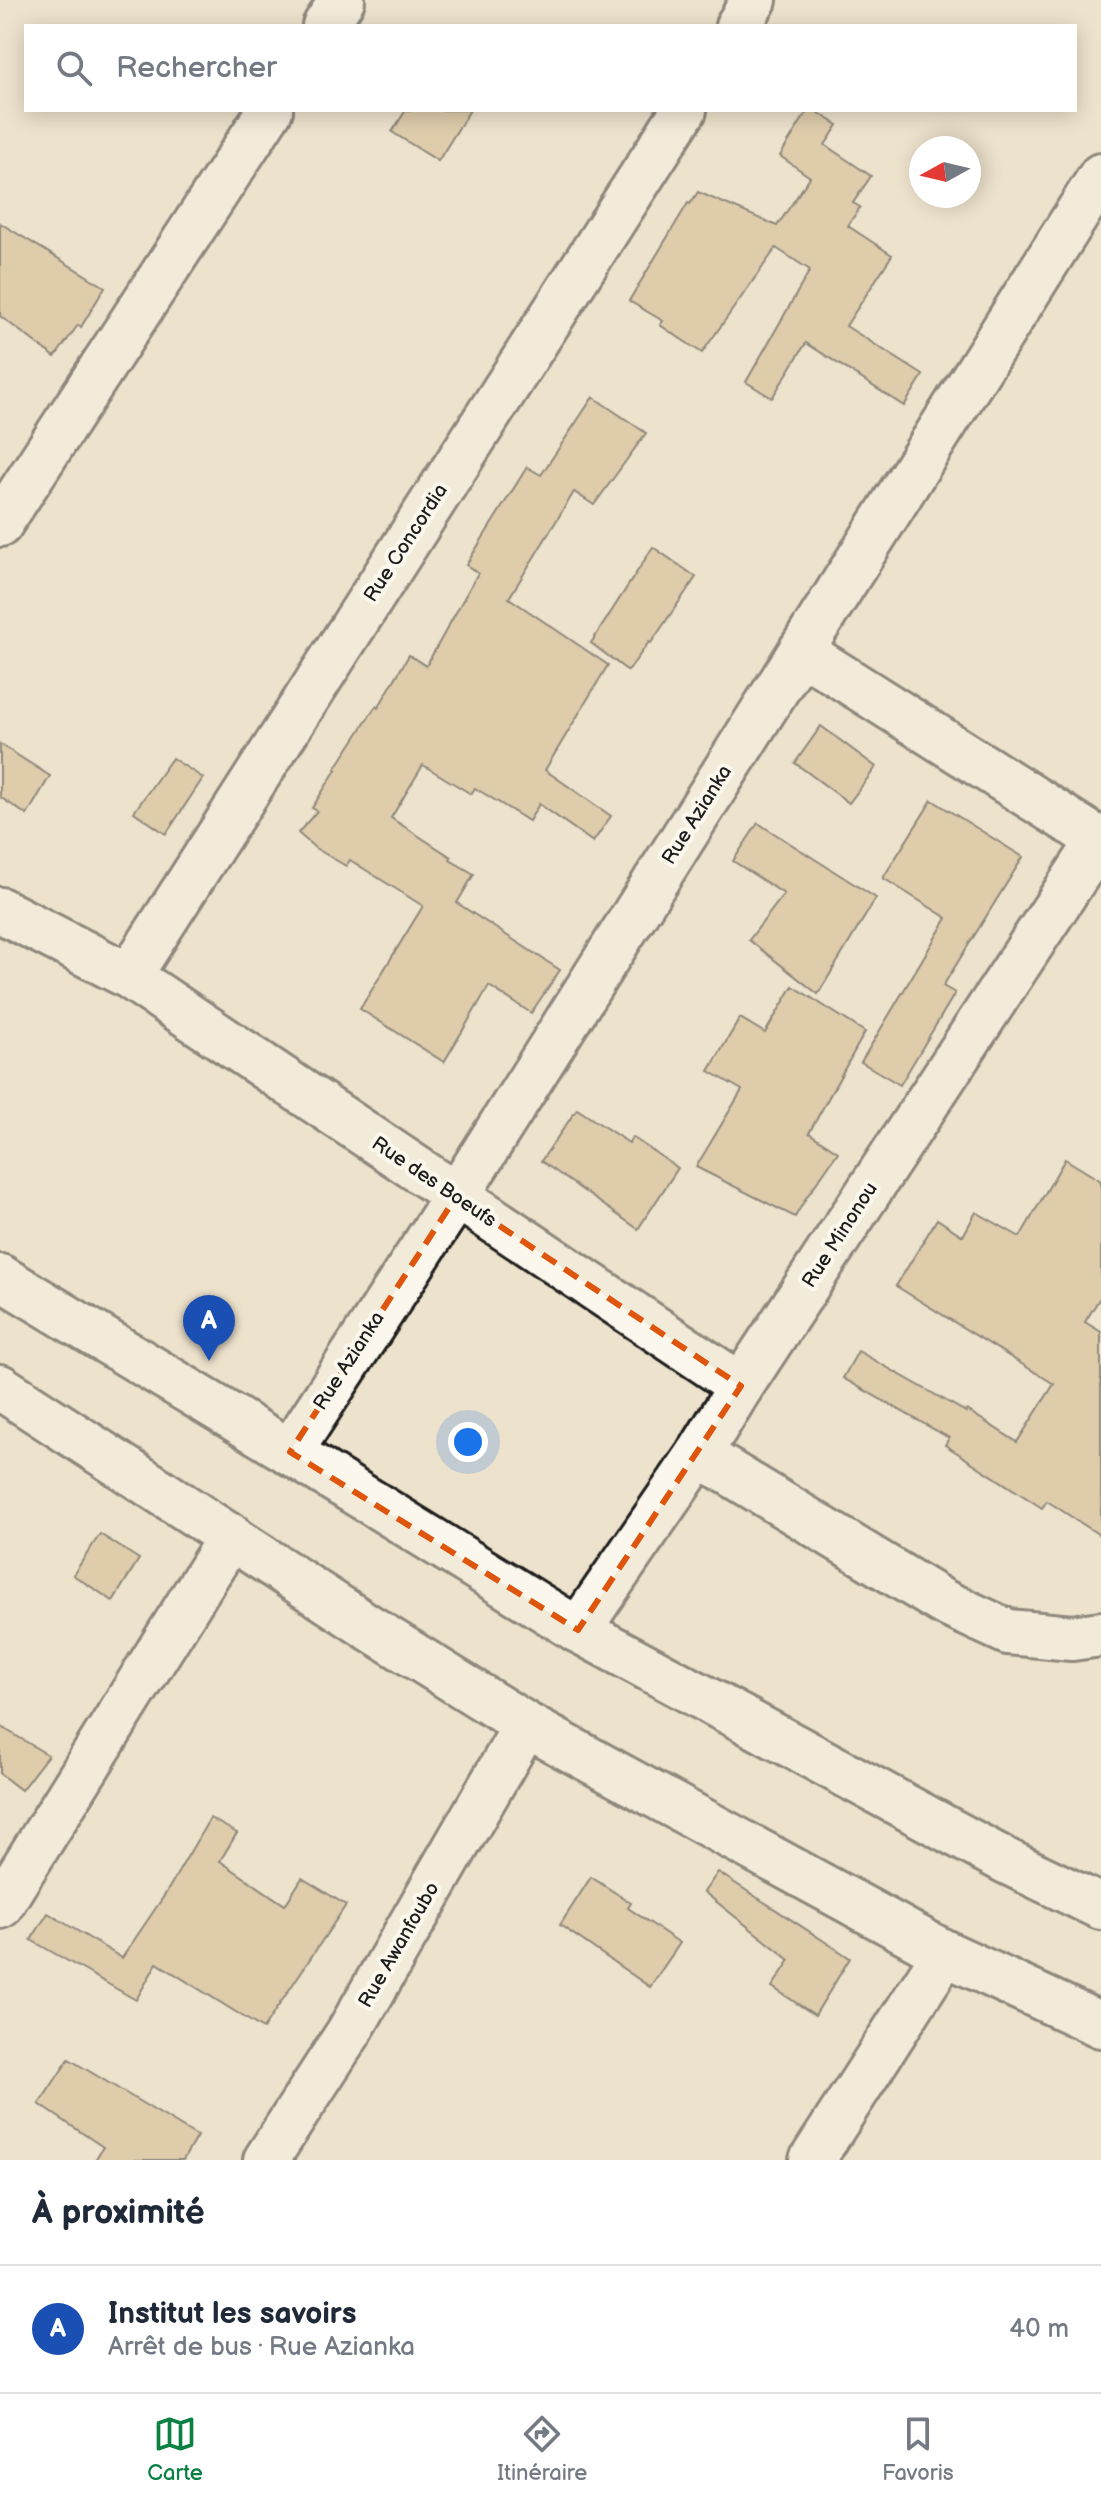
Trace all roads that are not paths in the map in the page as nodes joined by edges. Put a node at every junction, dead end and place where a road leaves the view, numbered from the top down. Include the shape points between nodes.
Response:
1 (342, 0) edge
2 (754, 0) edge
3 (326, 24) edge
4 (739, 24) edge
5 (269, 112) edge
6 (683, 112) edge
7 (1101, 176) edge
8 (0, 524) edge
9 (801, 651) junction
10 (1100, 839) edge
11 (0, 910) edge
12 (129, 976) junction
13 (456, 1197) junction
14 (0, 1277) edge
15 (741, 1386) junction
16 (0, 1387) edge
17 (290, 1452) junction
18 (699, 1454) junction
19 (231, 1536) junction
20 (578, 1630) junction
21 (1101, 1634) edge
22 (526, 1725) junction
23 (0, 1906) edge
24 (1101, 1907) edge
25 (945, 1953) junction
26 (1101, 2025) edge
27 (266, 2160) edge
28 (812, 2160) edge

1 - 3 street
2 - 4 street
5 - 8 street
6 - 12 street, Rue Concordia
7 - 9 street, Rue Azianka
9 - 10 street
9 - 13 street, Rue Azianka
10 - 15 street, Rue Minonou
11 - 12 street, Rue des Boeufs
12 - 13 street, Rue des Boeufs
13 - 15 street, Rue des Boeufs
13 - 17 street, Rue Azianka
14 - 17 street
15 - 18 street, Rue Minonou
16 - 19 street
17 - 20 street
18 - 20 street, Rue Minonou
18 - 21 street via 943,1602 1008,1632 1072,1638
19 - 22 street
19 - 23 street
20 - 24 street
22 - 25 street
22 - 27 street, Rue Awanfoubo via 349,2032
25 - 26 street
25 - 28 street

